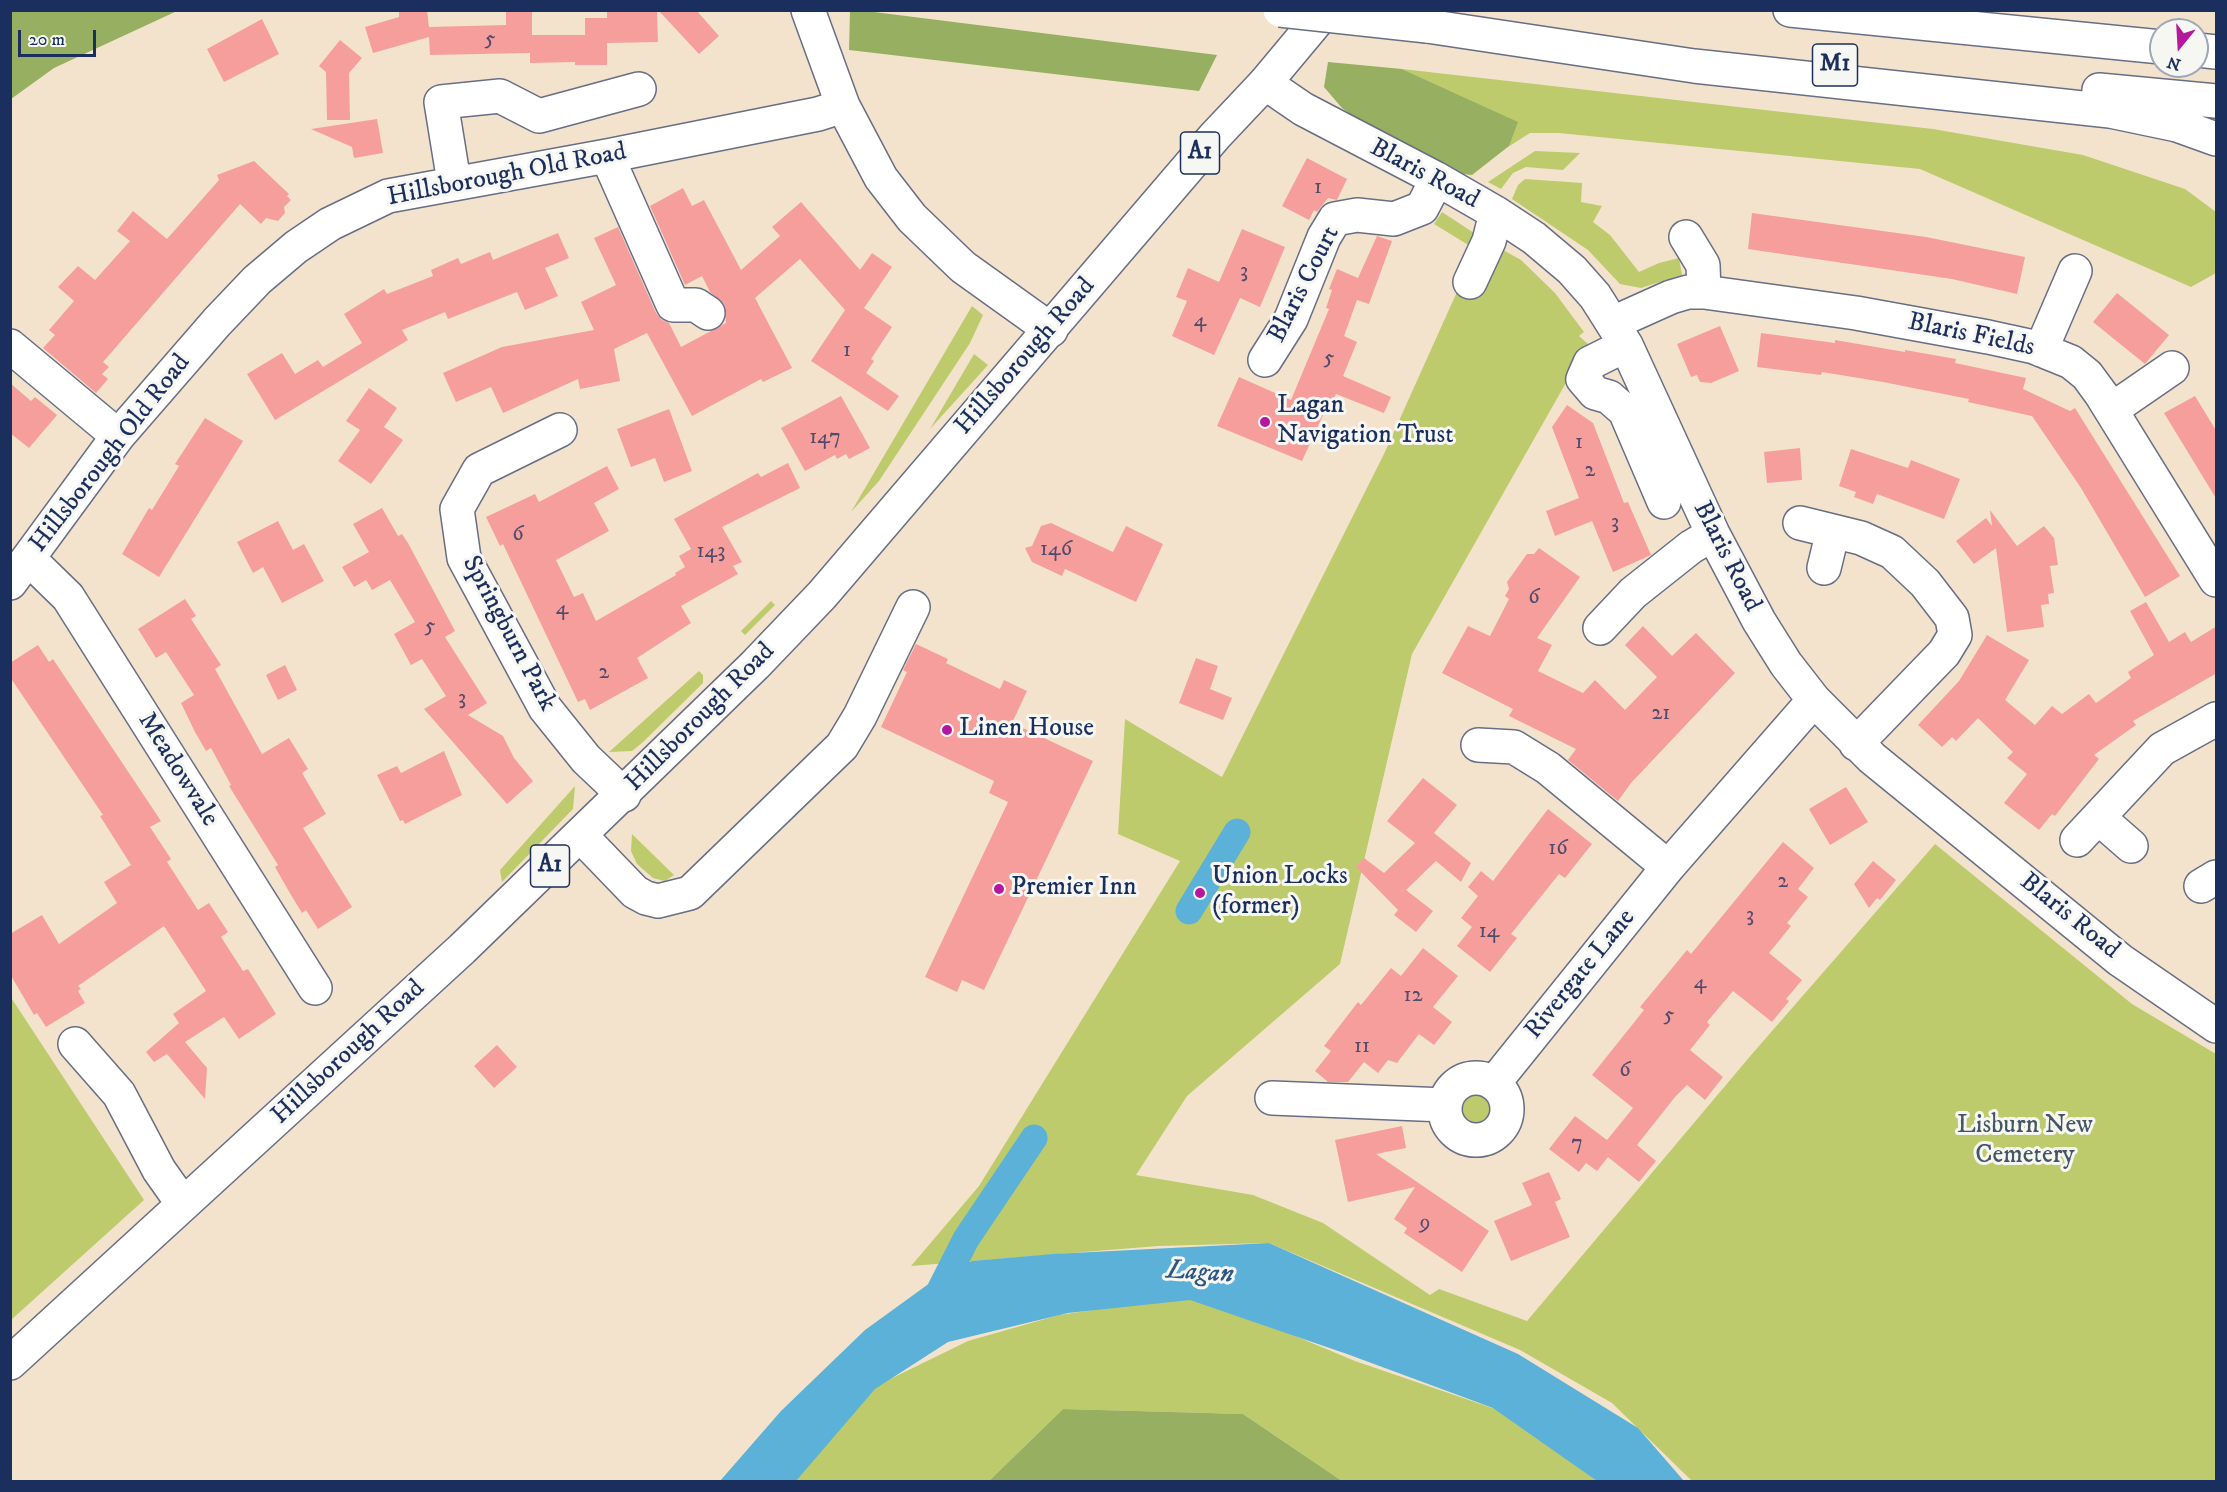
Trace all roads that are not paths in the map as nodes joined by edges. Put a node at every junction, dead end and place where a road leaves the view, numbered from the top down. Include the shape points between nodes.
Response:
1 (808, 10) edge
2 (1280, 10) edge
3 (1326, 10) edge
4 (1790, 10) edge
5 (1440, 27) junction
6 (2149, 46) edge
7 (1265, 83) junction
8 (639, 89) dead end
9 (2217, 101) edge
10 (843, 106) junction
11 (2217, 139) edge
12 (608, 156) junction
13 (1437, 179) junction
14 (454, 182) junction
15 (1496, 213) junction
16 (2075, 271) dead end
17 (1470, 282) dead end
18 (708, 313) dead end
19 (1051, 330) junction
20 (1620, 334) junction
21 (10, 346) edge
22 (2042, 350) junction
23 (1265, 360) dead end
24 (2172, 368) dead end
25 (2111, 410) junction
26 (560, 430) dead end
27 (118, 436) junction
28 (1664, 502) dead end
29 (1800, 523) dead end
30 (1833, 531) junction
31 (1713, 534) junction
32 (1824, 568) dead end
33 (20, 571) edge
34 (2217, 580) edge
35 (913, 608) dead end
36 (1600, 628) dead end
37 (1814, 700) junction
38 (2217, 719) edge
39 (1856, 744) junction
40 (1478, 745) dead end
41 (624, 795) junction
42 (581, 836) junction
43 (2131, 846) dead end
44 (1668, 867) junction
45 (315, 988) dead end
46 (2217, 1026) edge
47 (75, 1044) dead end
48 (1494, 1083) junction
49 (1272, 1098) dead end
50 (1445, 1105) junction
51 (183, 1204) junction
52 (10, 1363) edge

1 - 10 main road
2 - 5 main road, M1, bridge
3 - 7 main road, Hillsborough Road / A1
4 - 6 main road, M1
5 - 9 main road, M1
5 - 11 main road via 1694,66 2110,111 2177,125
7 - 13 main road, Blaris Road via 1303,110
7 - 19 main road, Hillsborough Road / A1 via 1215,136
8 - 14 main road via 539,116 500,96 441,102
10 - 12 main road, Hillsborough Old Road
10 - 19 main road via 881,178 912,218 990,288
12 - 14 main road, Hillsborough Old Road
12 - 18 main road via 672,314 696,305
13 - 15 main road, Blaris Road
13 - 23 main road, Blaris Court via 1422,208 1413,212 1394,219 1357,215 1335,219 1290,319
14 - 27 main road, Hillsborough Old Road via 388,196 330,224 296,248 257,280 217,322
15 - 17 main road via 1489,241
15 - 20 main road, Blaris Road via 1534,237 1572,270
16 - 22 main road
19 - 41 main road, Hillsborough Road / A1 via 822,595
20 - 22 main road, Blaris Fields via 1696,292 1856,313
20 - 28 main road, Blaris Fields via 1590,363 1583,379 1595,393 1609,397 1625,411
20 - 31 main road, Blaris Road
21 - 27 main road
22 - 25 main road, Blaris Fields via 2071,362 2087,375
24 - 25 main road
25 - 34 main road, Blaris Fields
26 - 41 main road, Springburn Park via 479,470 457,509 464,558 545,708 586,759
27 - 33 main road, Hillsborough Old Road
29 - 30 main road
30 - 32 main road
30 - 39 main road via 1892,552 1925,583 1952,618 1955,635 1944,653
31 - 36 main road via 1633,593
31 - 37 main road, Blaris Road via 1759,621
33 - 45 main road, Meadowvale via 68,597
35 - 42 main road via 842,746 690,893 658,901 646,898 635,892
37 - 39 main road, Blaris Road
37 - 44 main road, Rivergate Lane
38 - 43 main road via 2162,749 2088,829
39 - 46 main road, Blaris Road via 2120,960
40 - 44 main road via 1514,747 1548,768
41 - 42 main road, Hillsborough Road / A1
42 - 51 main road, Hillsborough Road / A1 via 354,1051
44 - 48 main road, Rivergate Lane
47 - 51 main road via 119,1094 159,1170
48 - 50 main road via 1484,1078 1463,1080 1448,1095
48 - 50 main road via 1508,1108 1502,1127 1486,1139 1466,1138 1457,1133 1446,1116
49 - 50 main road
51 - 52 main road, Hillsborough Road / A1

